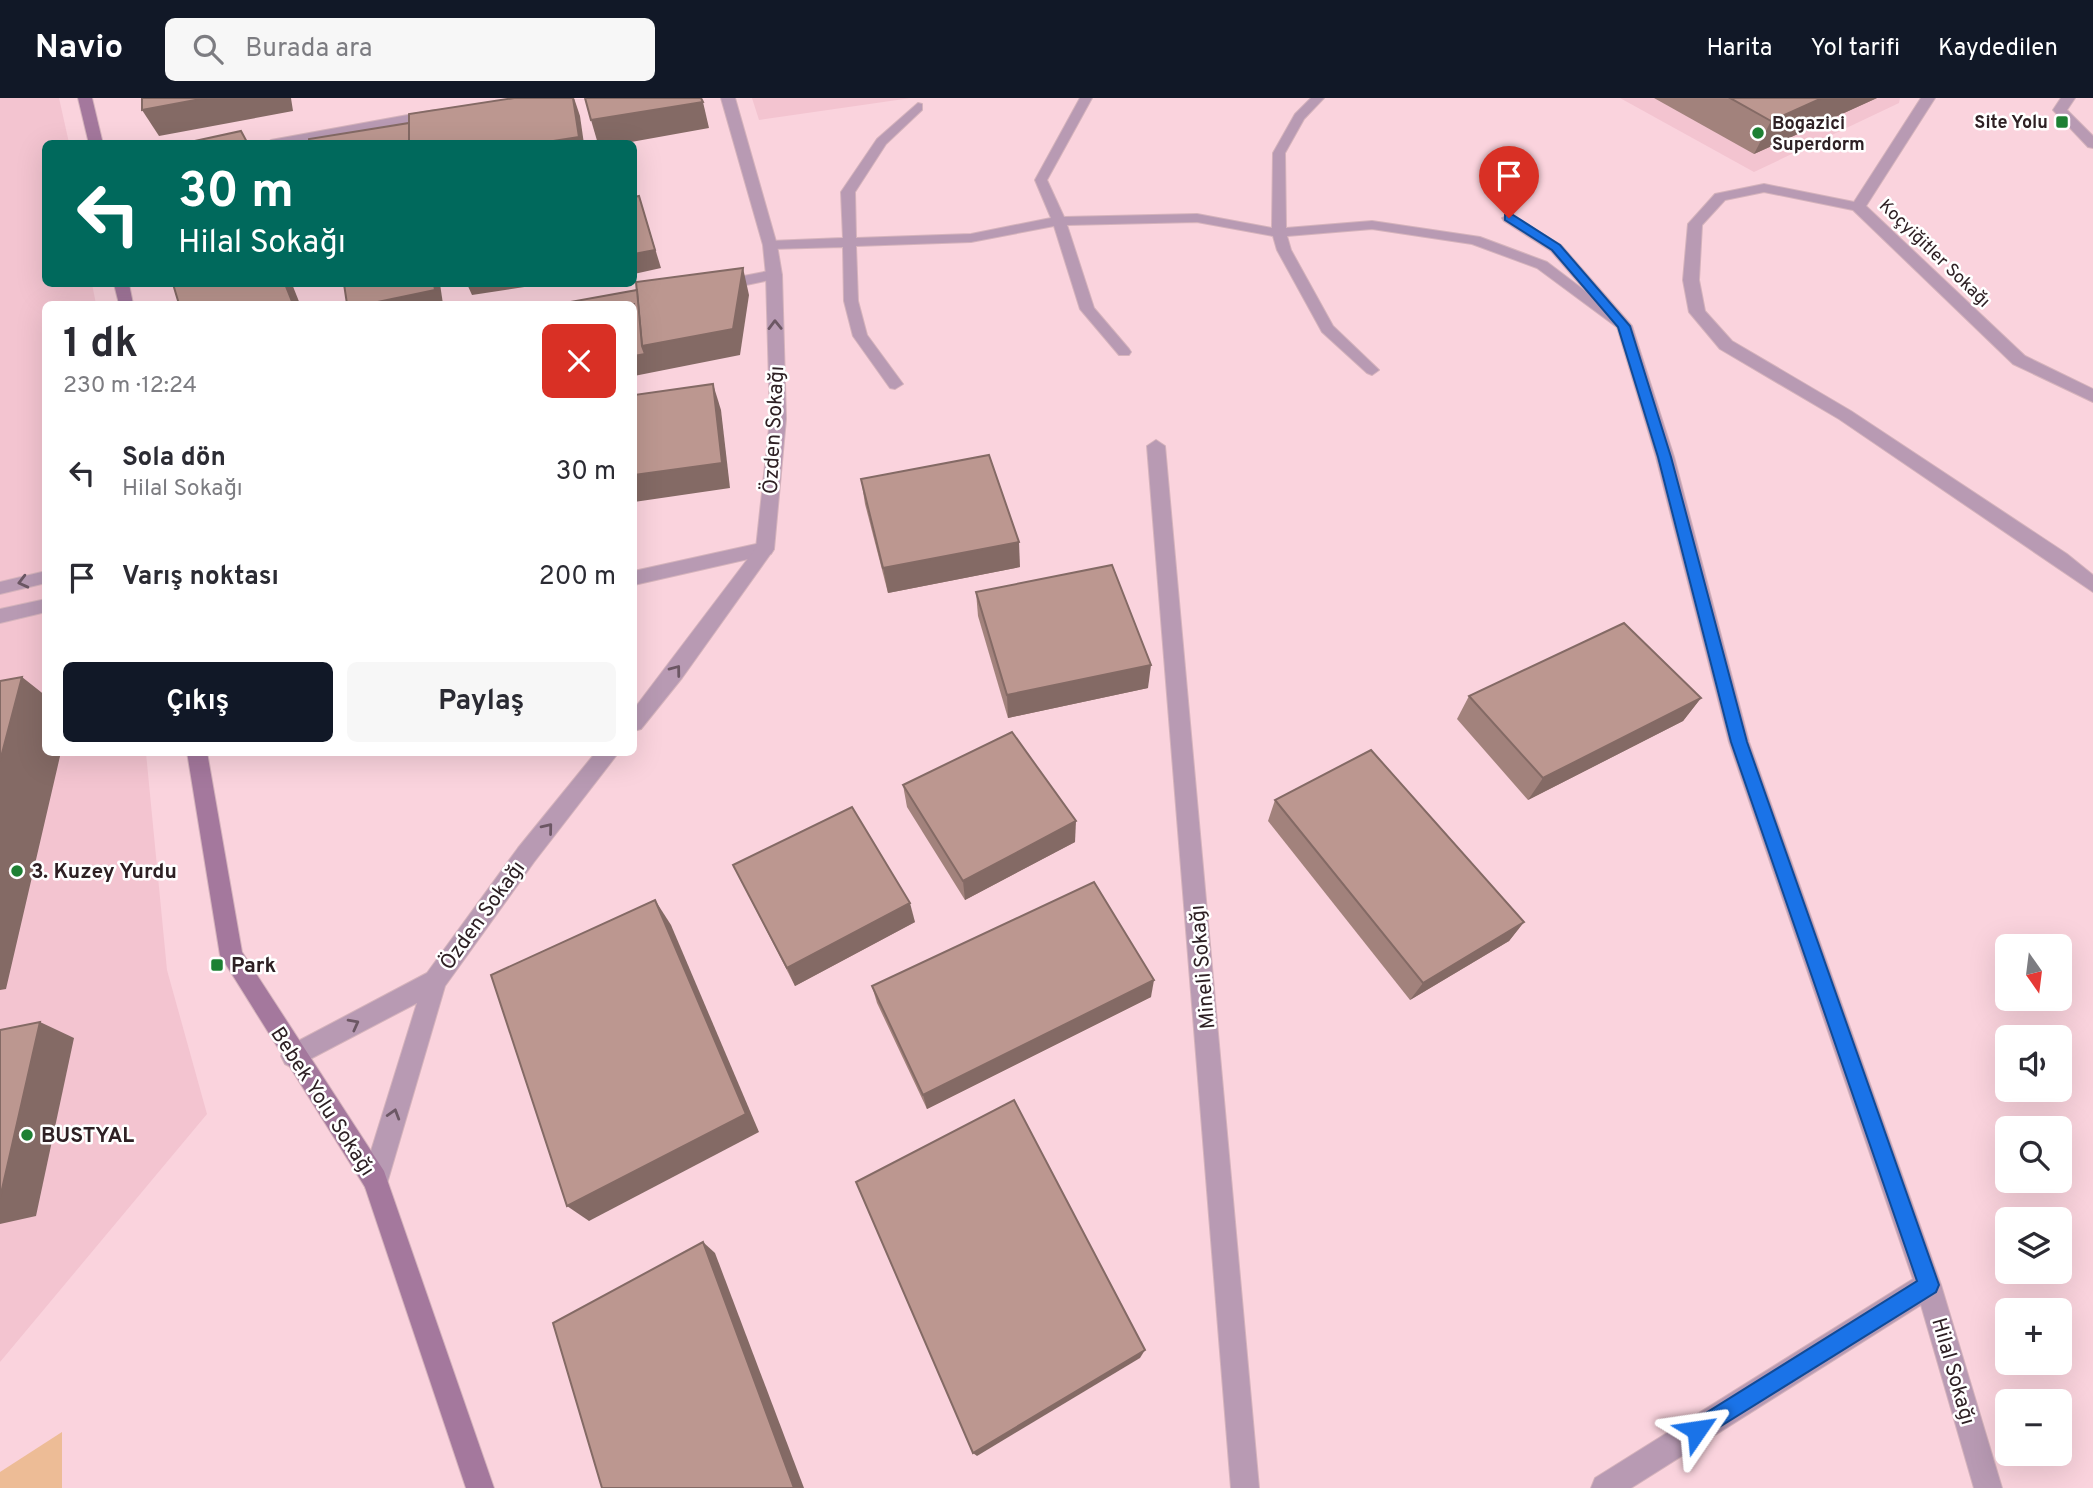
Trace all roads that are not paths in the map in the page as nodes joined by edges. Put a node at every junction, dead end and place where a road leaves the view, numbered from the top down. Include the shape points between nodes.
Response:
1 (85, 98) edge
2 (728, 98) edge
3 (1087, 98) edge
4 (1318, 98) edge
5 (1928, 98) edge
6 (2068, 98) edge
7 (918, 107) dead end
8 (444, 112) edge
9 (95, 140) edge
10 (293, 140) edge
11 (2093, 144) edge
12 (1858, 207) junction
13 (1509, 218) dead end
14 (1059, 221) junction
15 (1279, 233) junction
16 (847, 243) junction
17 (770, 245) junction
18 (774, 275) junction
19 (706, 289) edge
20 (1624, 326) junction
21 (1124, 352) dead end
22 (1371, 370) dead end
23 (895, 384) dead end
24 (2093, 396) edge
25 (1156, 446) dead end
26 (765, 549) junction
27 (637, 577) edge
28 (42, 578) edge
29 (2093, 585) edge
30 (0, 588) edge
31 (42, 606) edge
32 (0, 616) edge
33 (637, 719) edge
34 (198, 756) edge
35 (606, 756) edge
36 (435, 981) junction
37 (293, 1056) junction
38 (375, 1180) junction
39 (1928, 1285) junction
40 (480, 1488) edge
41 (1245, 1488) edge
42 (1605, 1488) edge
43 (1988, 1488) edge

1 - 9 main road
2 - 17 street, Özden Sokağı
3 - 14 lane via 1041,180
4 - 15 lane via 1299,117 1279,153
5 - 12 street, Koçyiğitler Sokağı
6 - 11 street via 2060,110
7 - 16 lane via 881,142 848,192
8 - 10 street
12 - 24 street, Koçyiğitler Sokağı via 2019,360
12 - 29 street via 1764,188 1720,197 1695,224 1691,280 1697,312 1726,345 1845,415
13 - 20 street, Hilal Sokağı via 1556,248
14 - 15 lane via 1197,218
14 - 16 lane via 971,238
14 - 21 lane via 1087,309
15 - 20 lane via 1373,225 1475,240 1542,265
15 - 22 lane via 1327,329
16 - 17 lane
16 - 23 lane via 851,301 860,336
17 - 18 street, Özden Sokağı
18 - 19 street
26 -> 18 street, Özden Sokağı via 778,419
20 - 39 street, Hilal Sokağı via 1665,457 1739,742
25 - 41 street, Mineli Sokağı
26 - 27 street
33 -> 26 street
28 -> 30 lane
31 - 32 lane
34 - 37 main road, Bebek Yolu Sokağı via 231,955
36 -> 35 street, Özden Sokağı via 526,855
37 -> 36 street, Özden Sokağı
38 -> 36 street, Özden Sokağı
37 - 38 main road, Bebek Yolu Sokağı
38 - 40 main road, Bebek Yolu Sokağı
39 - 42 street
39 - 43 street, Hilal Sokağı

